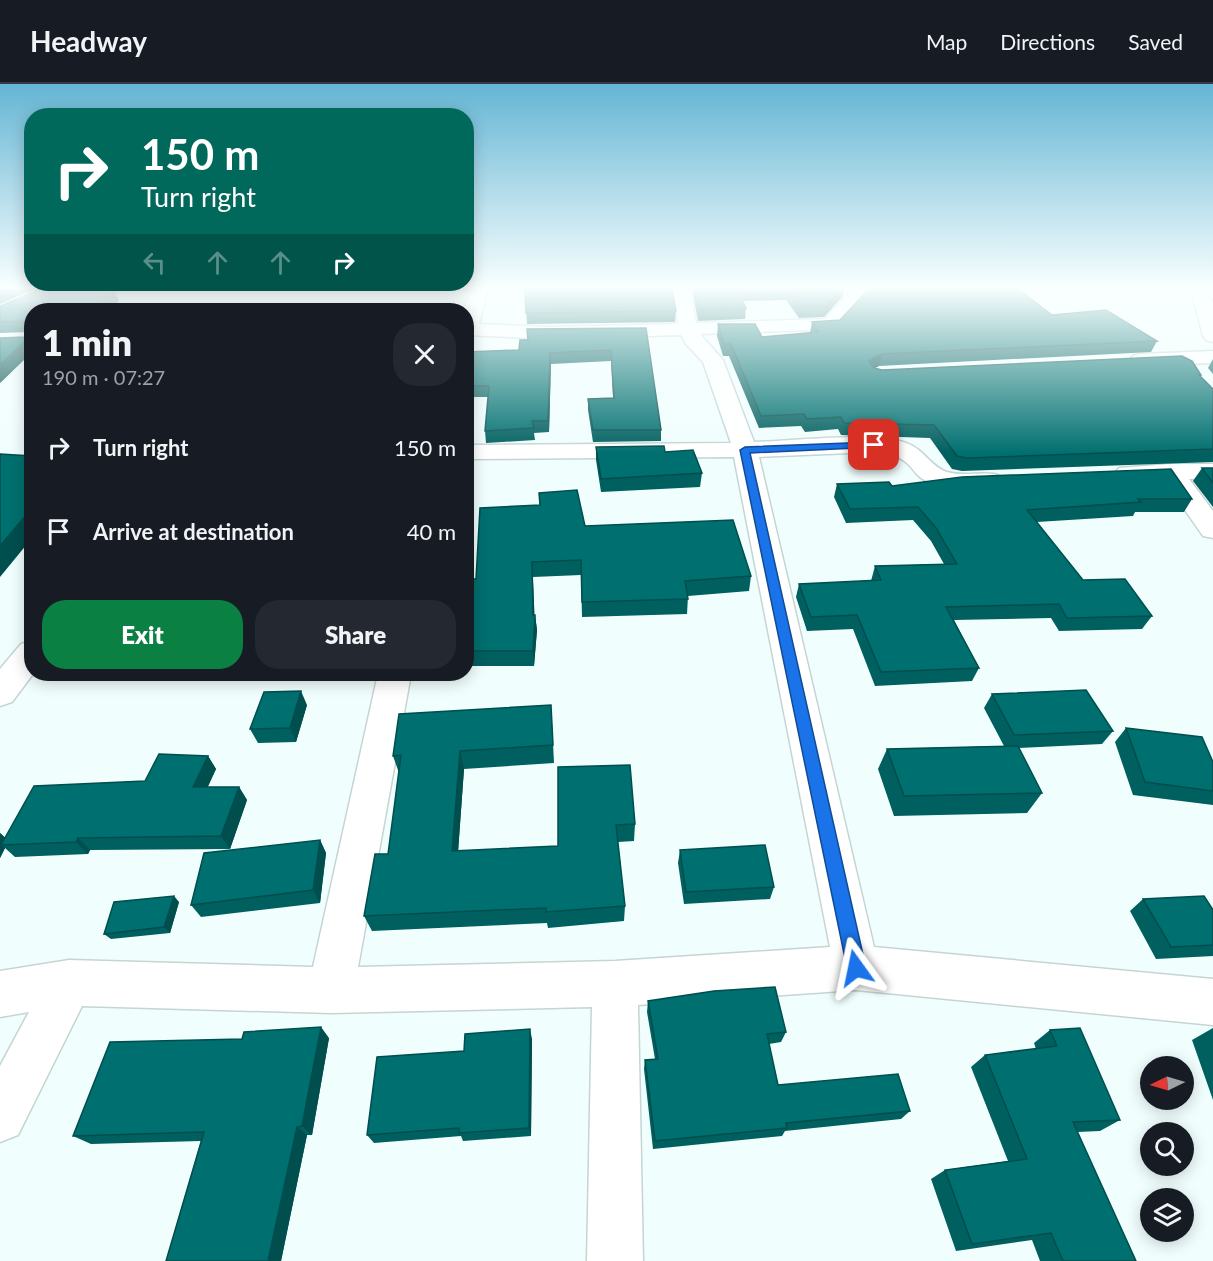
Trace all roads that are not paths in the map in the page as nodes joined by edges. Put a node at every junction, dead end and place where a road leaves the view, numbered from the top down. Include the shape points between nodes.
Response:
1 (697, 344) edge
2 (1209, 352) edge
3 (1126, 361) edge
4 (745, 450) junction
5 (474, 452) edge
6 (1170, 471) junction
7 (1213, 471) edge
8 (1100, 474) edge
9 (1008, 479) edge
10 (1213, 530) edge
11 (24, 662) edge
12 (393, 681) edge
13 (0, 693) edge
14 (856, 968) junction
15 (69, 983) junction
16 (615, 984) junction
17 (331, 990) junction
18 (0, 994) edge
19 (1213, 1002) edge
20 (0, 1117) edge
21 (615, 1261) edge

1 - 4 street via 713,360
2 - 3 street
4 - 5 street
4 - 9 street via 874,445 898,448 942,479
4 - 14 street
6 - 7 street
6 - 8 street
6 - 10 street
11 - 13 street
12 - 17 street
14 - 16 street
14 - 19 street
15 - 17 street
15 - 18 street
15 - 20 street
16 - 17 street
16 - 21 street

